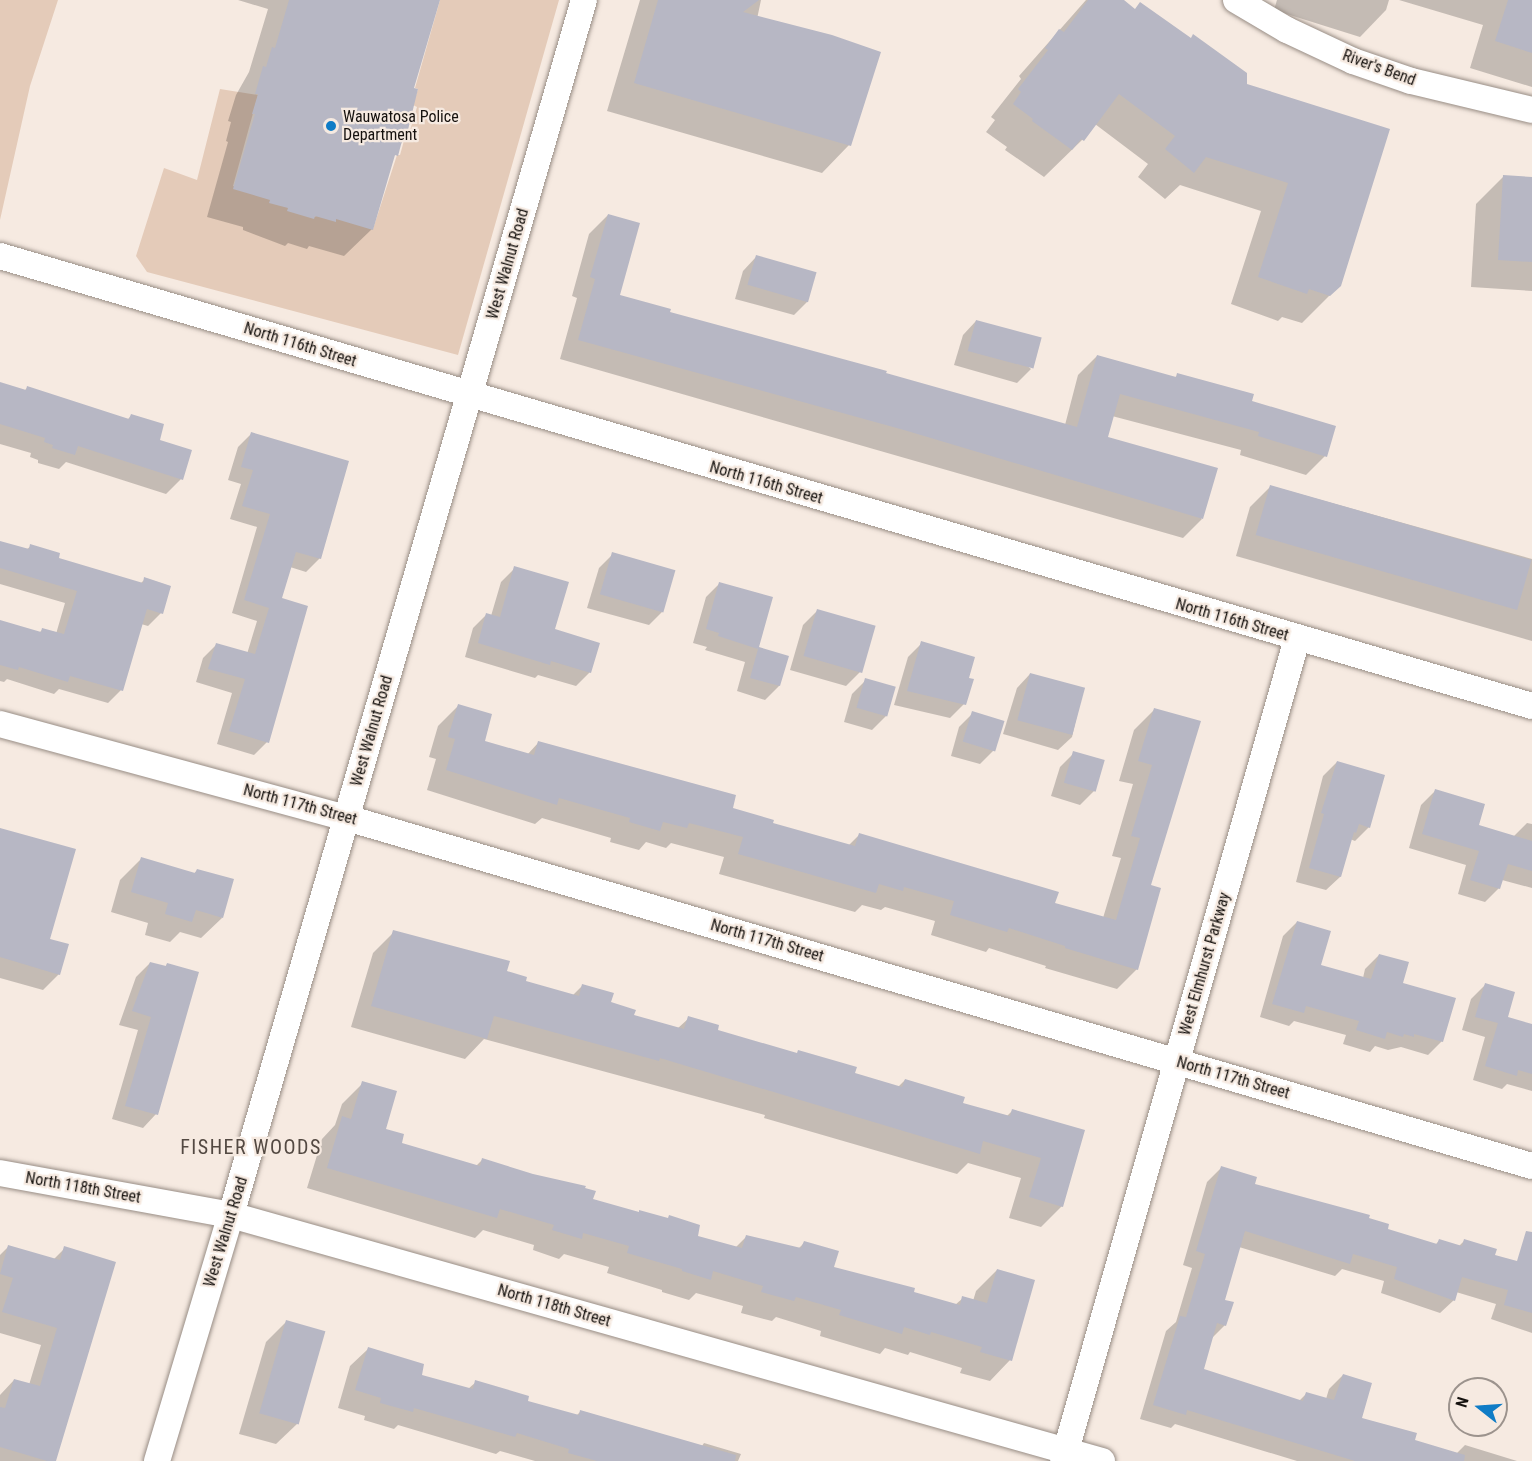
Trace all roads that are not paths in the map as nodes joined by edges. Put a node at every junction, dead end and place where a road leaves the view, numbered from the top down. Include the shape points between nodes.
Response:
1 (584, 0) edge
2 (1236, 0) edge
3 (1532, 110) edge
4 (0, 256) edge
5 (470, 396) junction
6 (1298, 639) junction
7 (1532, 706) edge
8 (0, 724) edge
9 (347, 818) junction
10 (1177, 1062) junction
11 (1532, 1166) edge
12 (0, 1173) edge
13 (231, 1215) junction
14 (1065, 1456) edge
15 (157, 1461) edge
16 (1102, 1461) edge

1 - 5 street, West Walnut Road
2 - 3 street, River's Bend via 1287,30 1353,61 1411,81
4 - 5 street, North 116th Street
5 - 6 street, North 116th Street
5 - 9 street, West Walnut Road
6 - 7 street, North 116th Street
6 - 10 street, West Elmhurst Parkway
8 - 9 street, North 117th Street
9 - 10 street, North 117th Street
9 - 13 street, West Walnut Road
10 - 11 street, North 117th Street
10 - 14 street, West Elmhurst Parkway
12 - 13 street, North 118th Street
13 - 14 street, North 118th Street
13 - 15 street, West Walnut Road
14 - 16 street, North 118th Street

